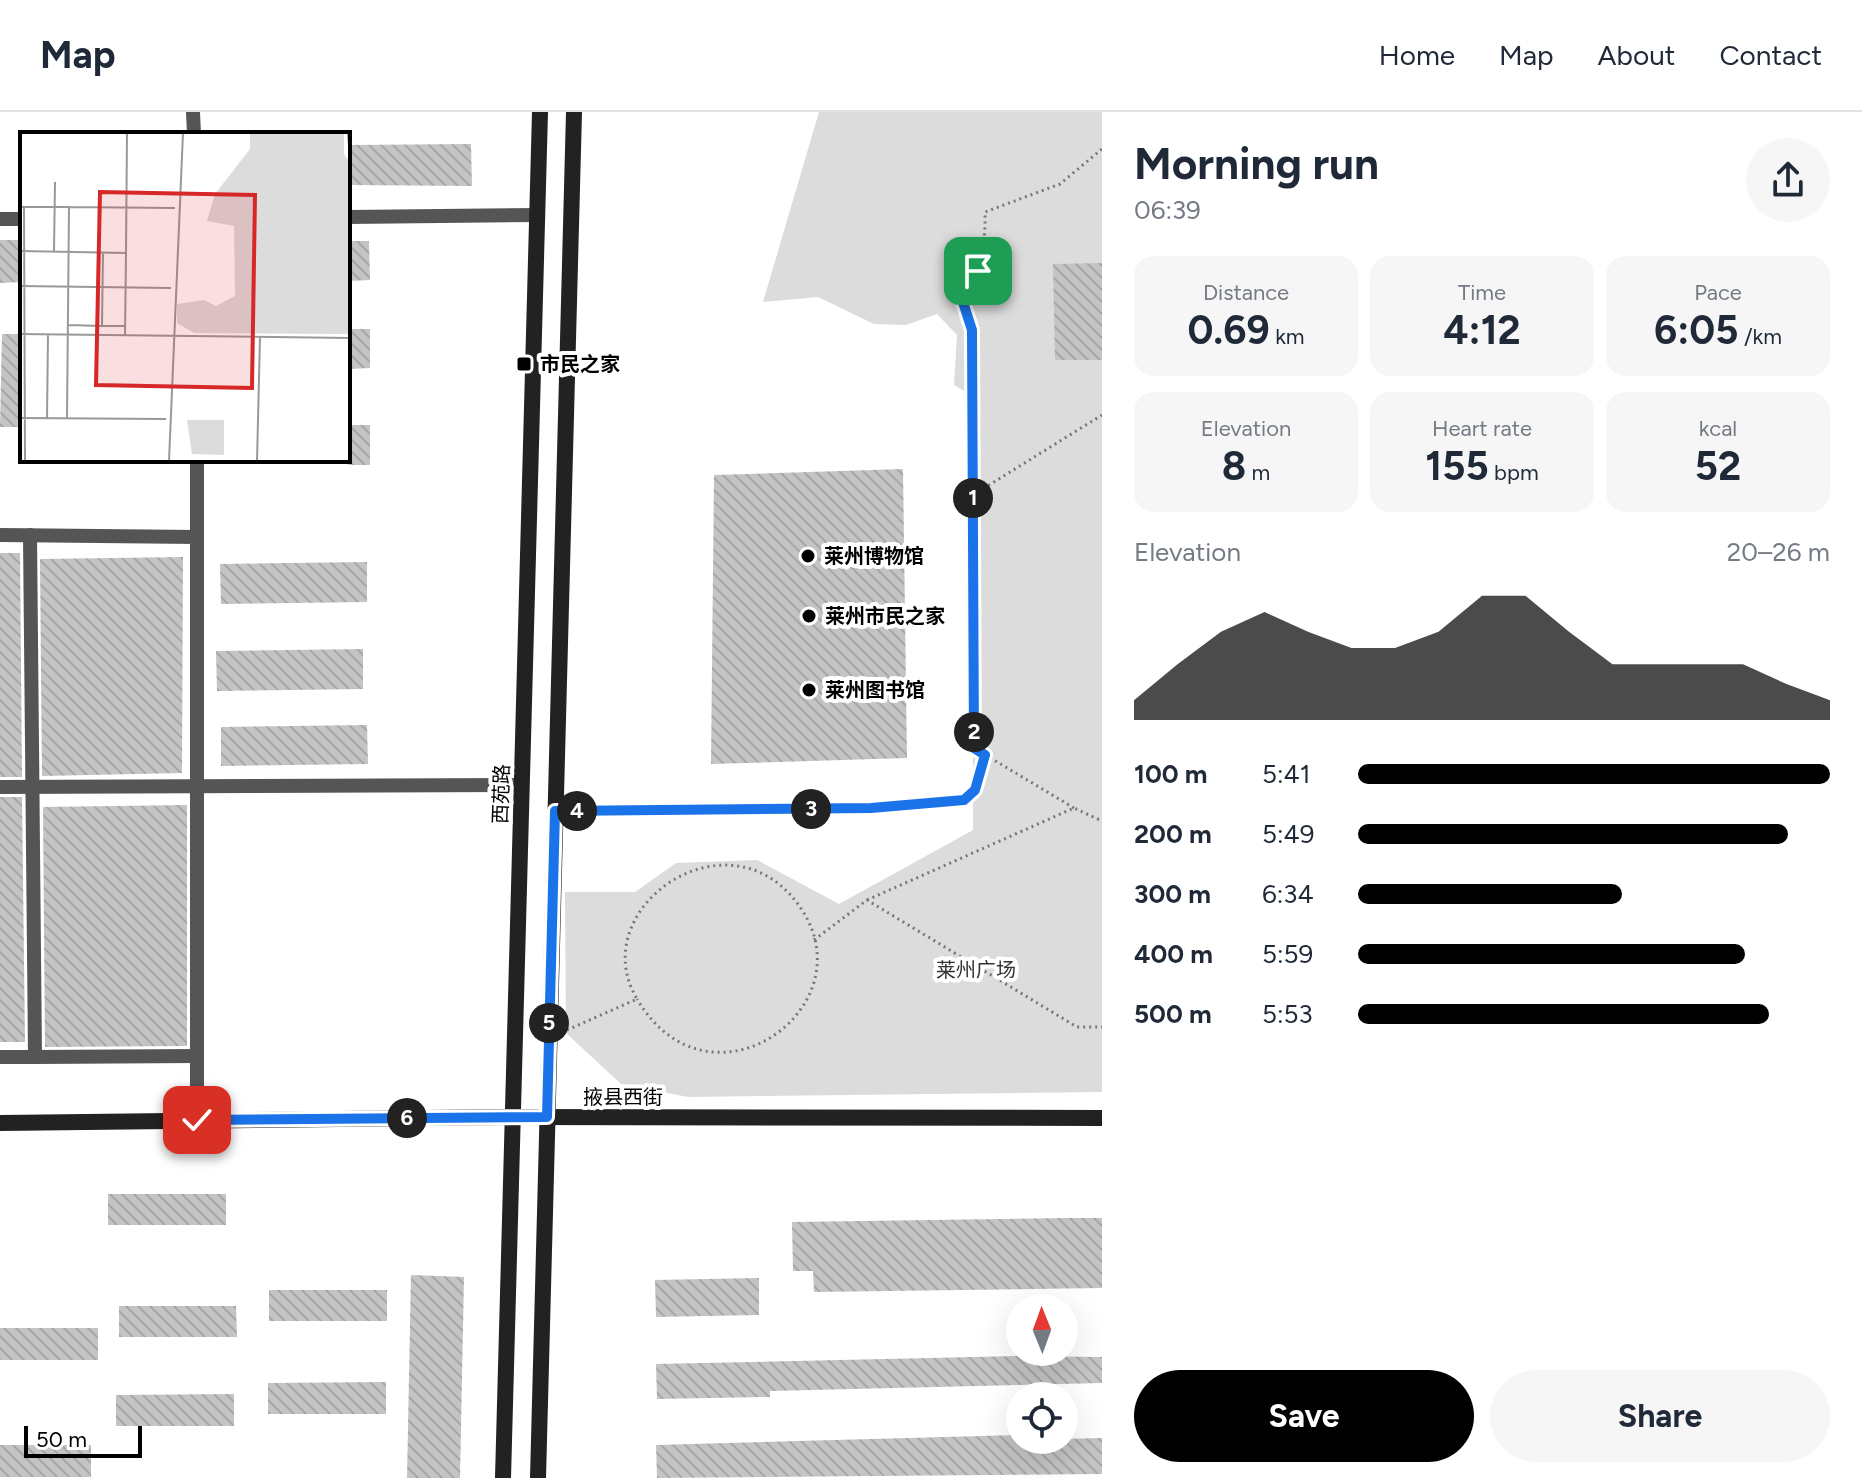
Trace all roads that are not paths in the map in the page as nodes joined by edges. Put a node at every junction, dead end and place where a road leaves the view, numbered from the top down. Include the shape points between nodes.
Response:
1 (193, 112) edge
2 (540, 112) edge
3 (574, 112) edge
4 (194, 132) edge
5 (537, 215) junction
6 (350, 217) edge
7 (197, 462) edge
8 (0, 535) edge
9 (30, 535) junction
10 (197, 537) junction
11 (521, 785) junction
12 (0, 787) edge
13 (33, 787) junction
14 (197, 787) junction
15 (197, 1056) junction
16 (0, 1057) edge
17 (35, 1057) junction
18 (512, 1117) junction
19 (547, 1117) junction
20 (1102, 1118) edge
21 (197, 1120) junction
22 (0, 1123) edge
23 (503, 1478) edge
24 (538, 1478) edge

1 - 4 street
2 - 5 main road, 西苑路
3 - 19 main road
5 - 6 street
5 - 11 main road, 西苑路
7 - 10 street
8 - 9 street
9 - 10 street
9 - 13 street
10 - 14 street
11 - 14 street
11 - 18 main road, 西苑路
12 - 13 street
13 - 14 street
13 - 17 street
14 - 15 street
15 - 17 street
15 - 21 street
16 - 17 street
18 - 19 main road, 掖县西街
18 - 21 main road, 掖县西街
18 - 23 main road, 西苑路
19 - 20 main road, 掖县西街
19 - 24 main road
21 - 22 main road, 掖县西街

